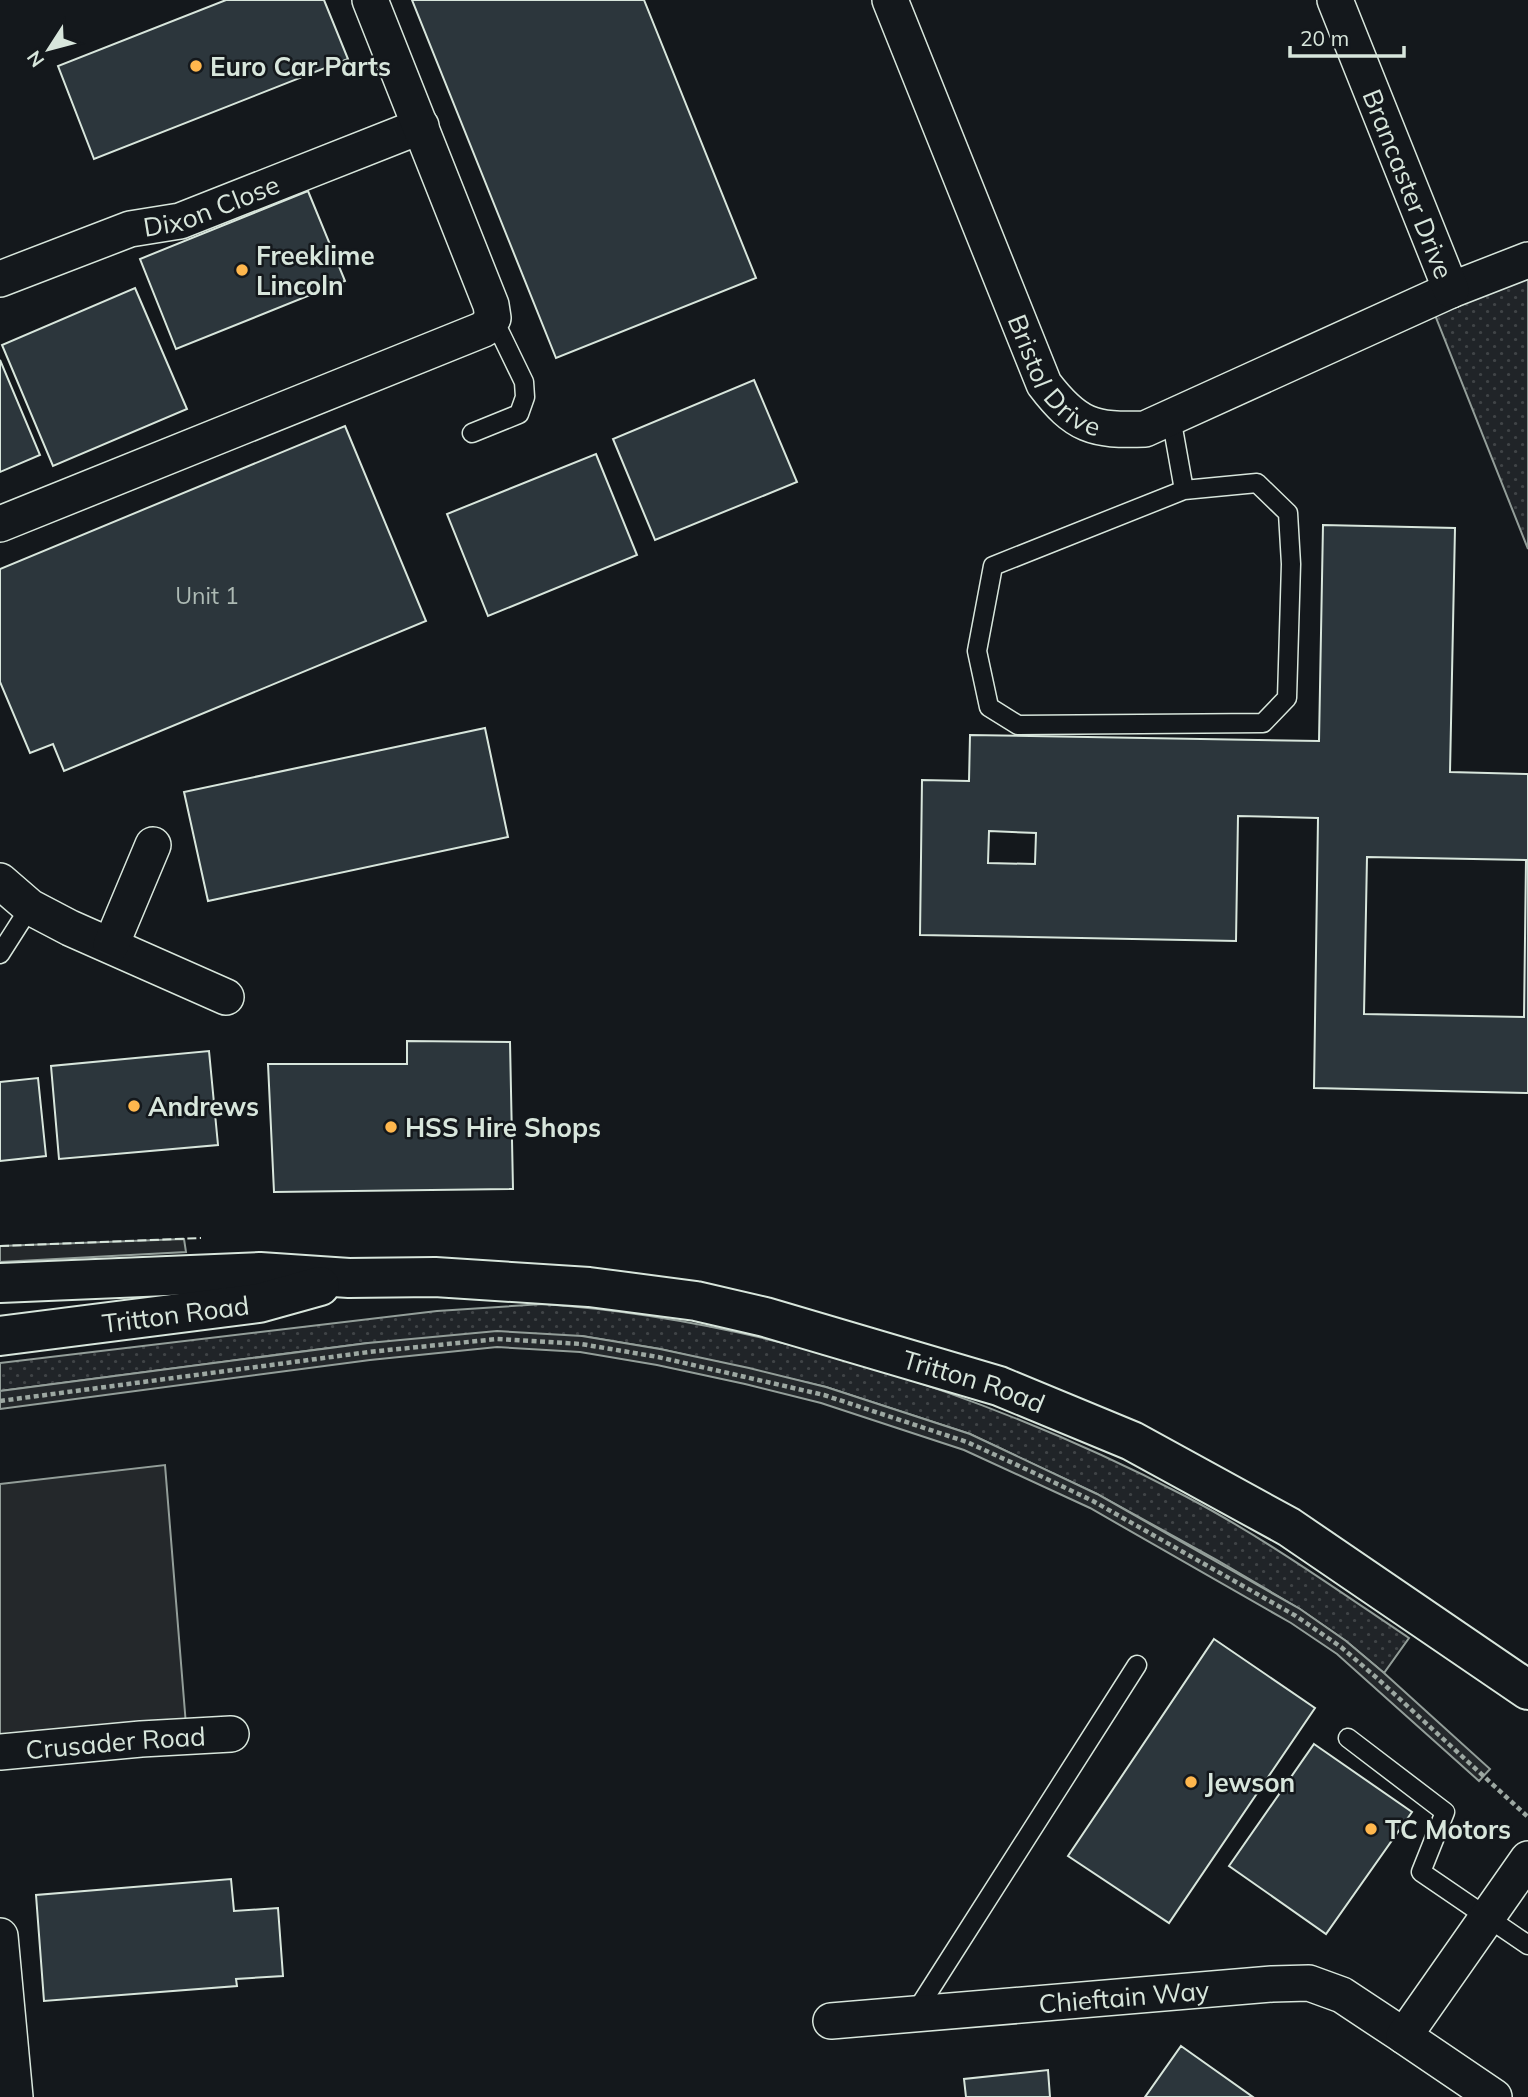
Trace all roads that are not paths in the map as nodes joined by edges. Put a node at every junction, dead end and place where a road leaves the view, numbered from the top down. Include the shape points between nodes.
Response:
1 (370, 0) edge
2 (890, 0) edge
3 (1335, 0) edge
4 (421, 126) junction
5 (1528, 260) edge
6 (0, 279) edge
7 (1451, 290) junction
8 (493, 318) junction
9 (1171, 417) junction
10 (472, 433) dead end
11 (1184, 490) junction
12 (0, 524) edge
13 (152, 845) dead end
14 (0, 881) edge
15 (30, 907) junction
16 (110, 945) junction
17 (0, 954) edge
18 (226, 997) dead end
19 (349, 1278) junction
20 (0, 1283) edge
21 (0, 1336) edge
22 (1137, 1665) dead end
23 (1528, 1690) edge
24 (231, 1734) dead end
25 (1348, 1738) dead end
26 (0, 1752) edge
27 (1528, 1859) edge
28 (1488, 1917) junction
29 (0, 1936) edge
30 (1528, 1945) edge
31 (915, 2013) junction
32 (831, 2021) dead end
33 (1404, 2036) junction
34 (15, 2097) edge
35 (1494, 2097) edge

1 - 4 street
2 - 9 street, Bristol Drive via 1044,384 1061,406 1082,422 1111,430 1145,429
3 - 7 street, Brancaster Drive
4 - 6 street, Dixon Close via 180,221 130,229
4 - 8 street
5 - 7 street, Bristol Drive
7 - 9 street, Bristol Drive
8 - 10 lane via 524,382 525,397 519,414
8 - 12 street via 484,329
9 - 11 lane
11 - 11 lane via 1257,483 1288,513 1287,698 1263,723 1018,725 989,707 977,651 993,566
13 - 16 street
14 - 15 street
15 - 16 street
15 - 17 lane
16 - 18 street
19 - 20 main road, Tritton Road via 260,1272
19 - 21 main road, Tritton Road via 259,1303
19 - 23 main road, Tritton Road via 435,1277 589,1287 696,1301 999,1386 1132,1441 1289,1527
22 - 31 lane
24 - 26 street, Crusader Road
25 - 28 lane via 1445,1812 1421,1872
27 - 28 street
28 - 30 lane
28 - 33 street
29 - 34 street
31 - 32 street, Chieftain Way
31 - 33 street, Chieftain Way via 1309,1983 1342,1995
33 - 35 street, Chieftain Way

